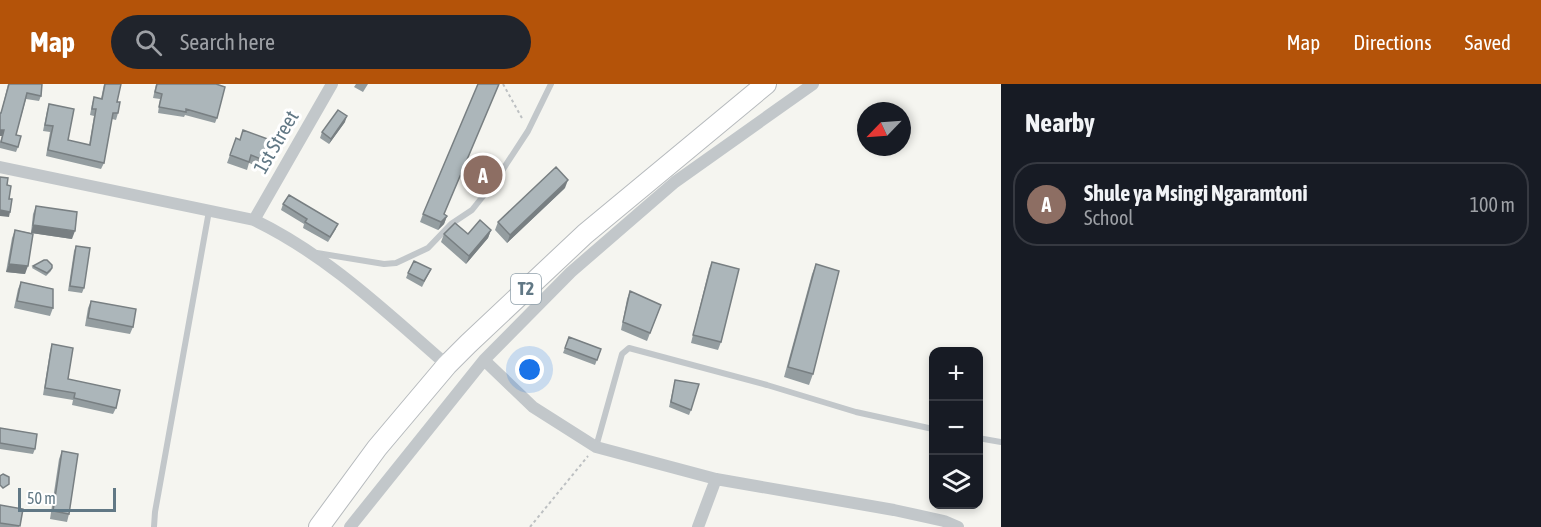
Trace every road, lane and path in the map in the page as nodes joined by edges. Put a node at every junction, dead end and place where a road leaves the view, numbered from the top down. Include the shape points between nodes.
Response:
1 (332, 84) edge
2 (503, 84) edge
3 (551, 84) edge
4 (766, 84) edge
5 (813, 84) edge
6 (528, 130) junction
7 (0, 167) edge
8 (209, 211) junction
9 (254, 220) junction
10 (311, 253) junction
11 (484, 360) junction
12 (447, 365) junction
13 (929, 428) edge
14 (983, 439) edge
15 (1001, 442) edge
16 (596, 447) junction
17 (716, 479) junction
18 (154, 527) edge
19 (319, 527) edge
20 (350, 527) edge
21 (530, 527) edge
22 (698, 527) edge
23 (958, 527) edge

1 - 9 street, 1st Street
2 - 6 path
3 - 6 lane
4 - 12 highway, T2 via 585,234
5 - 11 street via 675,182 571,272
6 - 10 lane via 472,210 428,248 396,263 384,264
7 - 8 street
8 - 9 street
8 - 18 lane
9 - 10 street
10 - 12 street via 403,324
11 - 16 street via 533,407
11 - 20 street
12 - 19 highway, T2 via 377,448
13 - 16 lane via 856,412 629,348 622,354
14 - 15 lane
16 - 17 street
16 - 21 path
17 - 22 street
17 - 23 street via 894,510

